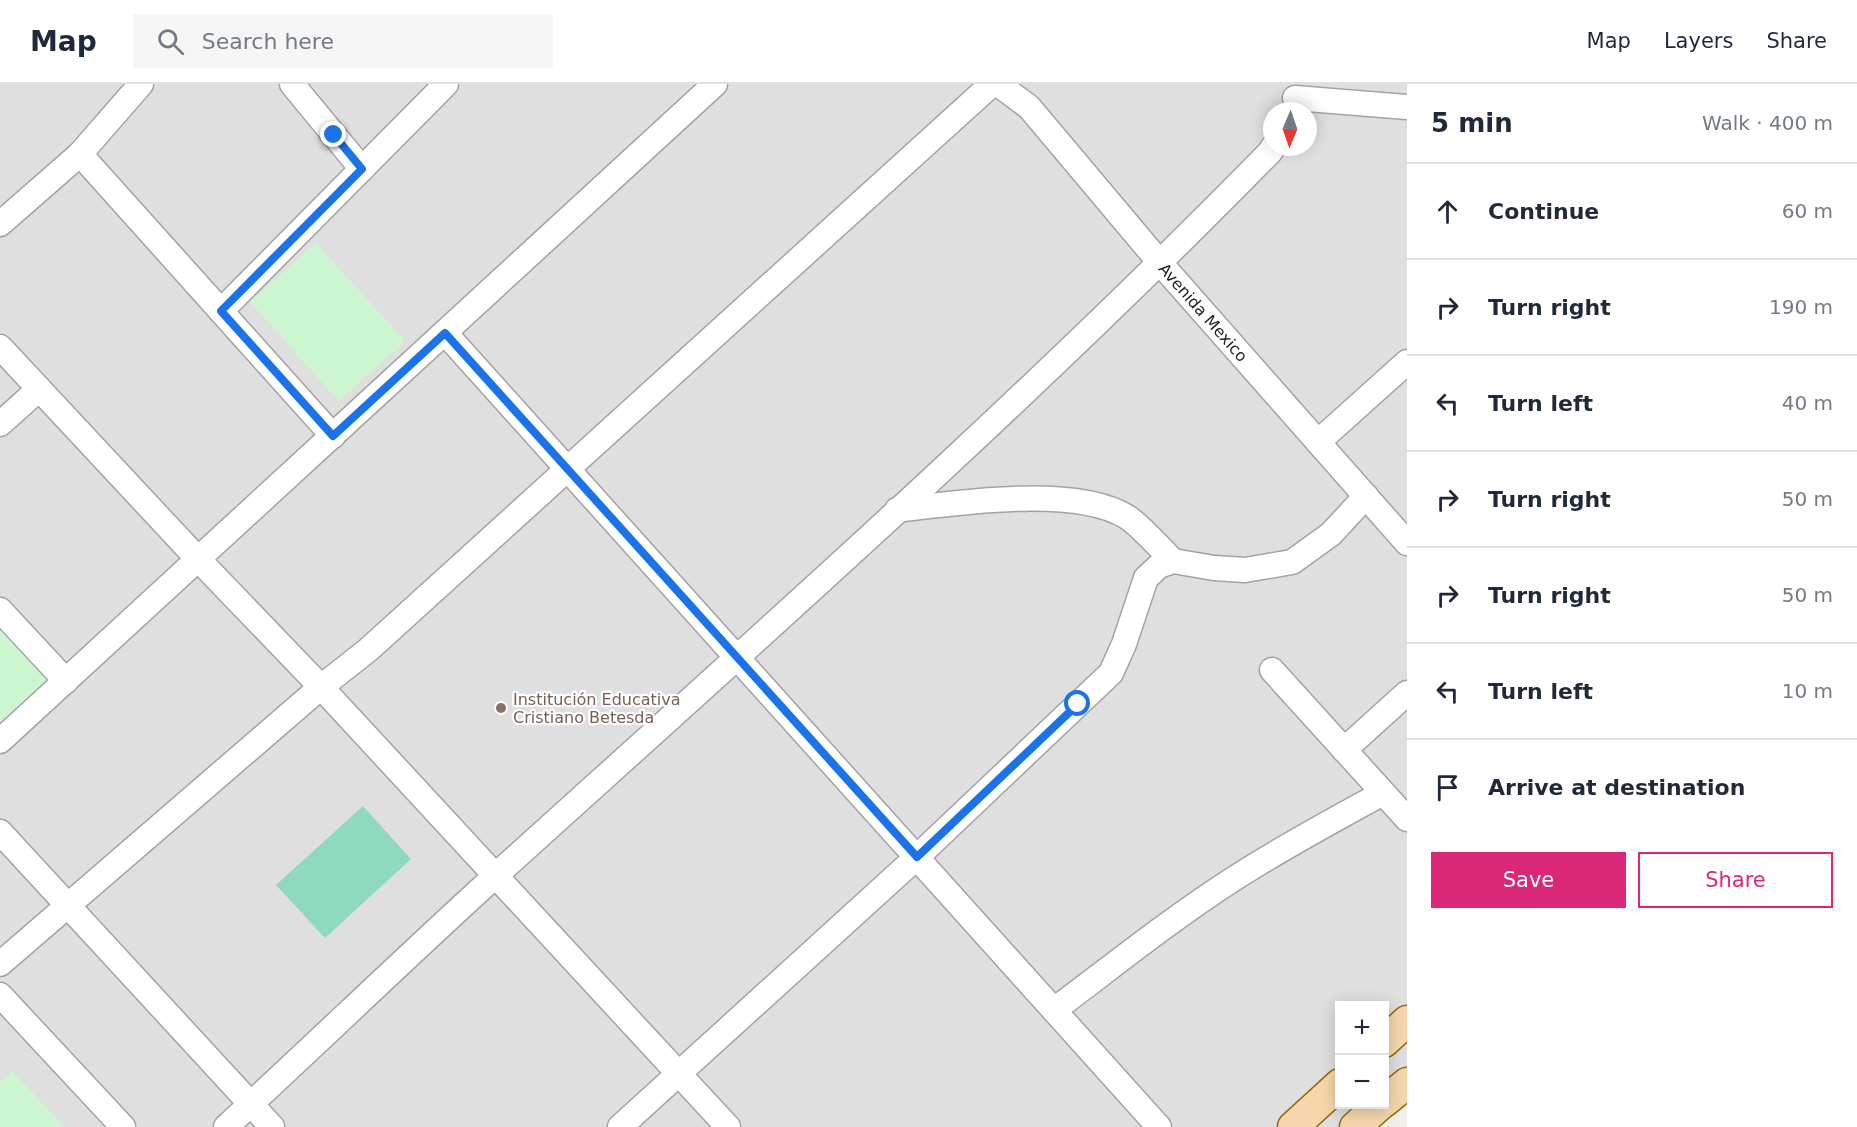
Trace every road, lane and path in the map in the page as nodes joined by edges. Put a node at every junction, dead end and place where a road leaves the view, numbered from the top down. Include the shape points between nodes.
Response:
1 (141, 84) edge
2 (292, 84) edge
3 (446, 84) edge
4 (715, 84) edge
5 (992, 84) edge
6 (998, 84) edge
7 (1294, 98) edge
8 (1407, 107) edge
9 (80, 154) junction
10 (1264, 156) edge
11 (362, 169) junction
12 (0, 224) edge
13 (1161, 264) junction
14 (221, 311) junction
15 (445, 333) junction
16 (0, 347) edge
17 (1407, 362) edge
18 (39, 389) junction
19 (0, 424) edge
20 (333, 436) junction
21 (1318, 442) junction
22 (568, 467) junction
23 (1366, 496) junction
24 (897, 510) junction
25 (1407, 543) edge
26 (197, 558) junction
27 (1173, 561) junction
28 (0, 610) edge
29 (739, 658) junction
30 (1272, 670) dead end
31 (66, 681) junction
32 (321, 687) junction
33 (1407, 693) edge
34 (0, 741) edge
35 (1344, 750) junction
36 (1383, 793) junction
37 (1407, 819) edge
38 (0, 832) edge
39 (917, 857) junction
40 (495, 877) junction
41 (67, 905) junction
42 (0, 964) edge
43 (0, 994) edge
44 (1054, 1010) junction
45 (1407, 1021) edge
46 (1389, 1037) edge
47 (678, 1073) junction
48 (1407, 1083) edge
49 (1335, 1089) edge
50 (1389, 1098) edge
51 (251, 1104) junction
52 (1376, 1109) edge
53 (123, 1127) edge
54 (226, 1127) edge
55 (272, 1127) edge
56 (620, 1127) edge
57 (728, 1127) edge
58 (1159, 1127) edge
59 (1293, 1127) edge
60 (1355, 1127) edge

1 - 9 street
2 - 11 street
3 - 11 street
4 - 15 street
5 - 22 street
6 - 13 street, Avenida Mexico via 1029,107
7 - 8 street
9 - 12 street
9 - 14 street
10 - 13 street
11 - 14 street
13 - 21 street, Avenida Mexico
13 - 24 street
14 - 20 street
15 - 20 street
15 - 22 street
16 - 18 street
17 - 21 street
18 - 19 street
18 - 26 street
20 - 26 street
21 - 23 street, Avenida Mexico
22 - 29 street
22 - 32 street via 368,650
23 - 25 street, Avenida Mexico
23 - 27 street via 1331,534 1292,562 1245,570
24 - 27 street via 990,499 1100,505 1128,517
24 - 29 street
26 - 31 street
26 - 32 street
27 - 39 street via 1159,566 1146,578 1111,673
28 - 31 street
29 - 39 street
29 - 40 street
30 - 35 street
31 - 34 street
32 - 40 street
32 - 41 street
33 - 35 street
35 - 36 street
36 - 37 street
36 - 44 street via 1231,880
38 - 41 street
39 - 44 street
39 - 47 street
40 - 47 street
40 - 51 street
41 - 42 street
41 - 51 street
43 - 53 street
44 - 58 street
45 - 46 main road
47 - 56 street
47 - 57 street
48 - 50 main road
49 - 59 main road
51 - 54 street
51 - 55 street
52 - 60 main road

